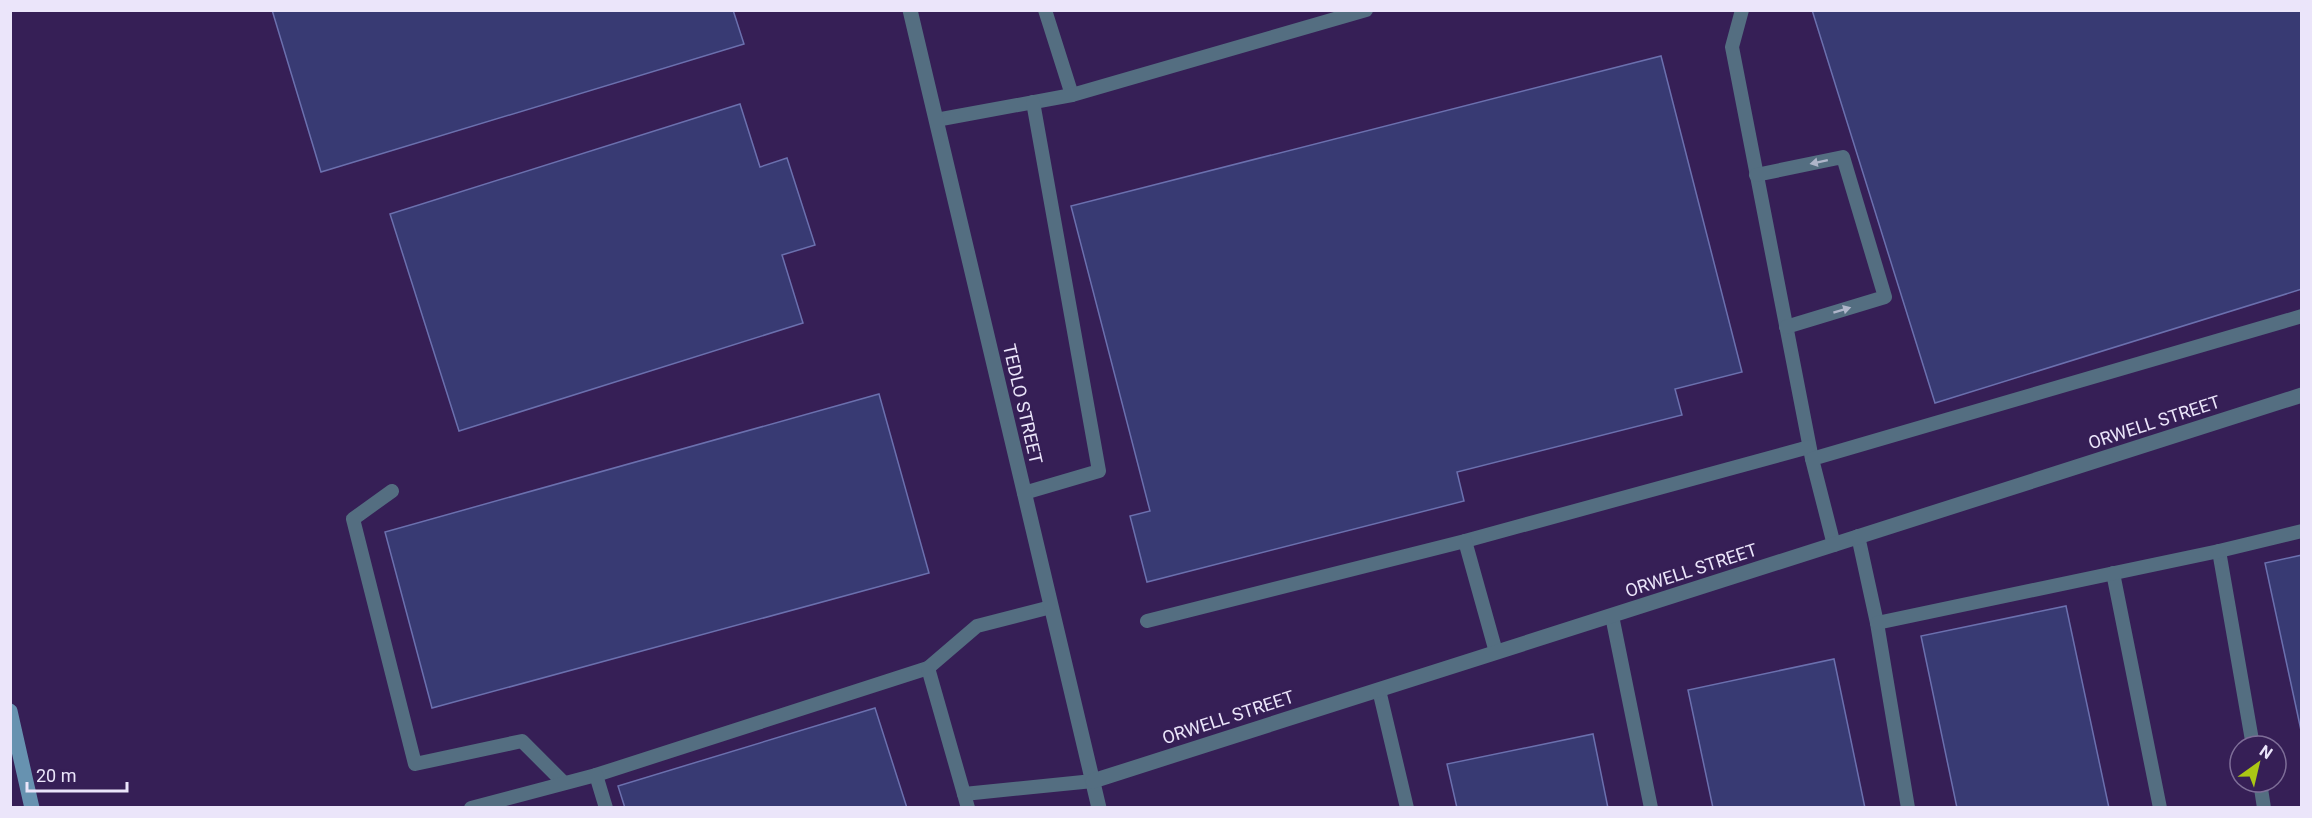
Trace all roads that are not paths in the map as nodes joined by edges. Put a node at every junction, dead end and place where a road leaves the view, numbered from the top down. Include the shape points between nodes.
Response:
1 (910, 10) edge
2 (1045, 10) edge
3 (1365, 10) edge
4 (1742, 10) edge
5 (1072, 95) junction
6 (1034, 102) junction
7 (936, 120) junction
8 (1756, 176) junction
9 (2301, 316) edge
10 (1786, 327) junction
11 (2301, 395) edge
12 (1811, 453) junction
13 (392, 491) dead end
14 (1024, 493) junction
15 (2301, 531) edge
16 (1858, 536) junction
17 (1465, 541) junction
18 (1834, 545) junction
19 (2219, 551) junction
20 (2113, 573) junction
21 (1051, 607) junction
22 (1612, 616) junction
23 (1147, 621) dead end
24 (1877, 623) junction
25 (1496, 652) junction
26 (928, 668) junction
27 (1379, 690) junction
28 (10, 711) edge
29 (2251, 734) edge
30 (596, 776) junction
31 (1093, 781) junction
32 (564, 783) junction
33 (966, 801) edge
34 (32, 807) edge
35 (471, 807) edge
36 (606, 807) edge
37 (1099, 807) edge
38 (1407, 807) edge
39 (1651, 807) edge
40 (1908, 807) edge
41 (2160, 807) edge

1 - 7 street, TEDLO STREET
2 - 5 lane
3 - 5 lane
4 - 8 lane via 1732,47
5 - 6 lane
6 - 7 lane
6 - 14 lane via 1099,471
7 - 14 street, TEDLO STREET
8 - 10 lane
10 -> 8 lane via 1885,297 1843,158
9 - 12 lane
10 - 12 lane
11 - 16 street, ORWELL STREET
12 - 17 lane
12 - 18 lane
13 - 32 lane via 353,519 415,764 522,741
14 - 21 street, TEDLO STREET
15 - 19 lane
16 - 18 street, ORWELL STREET
16 - 24 lane
17 - 23 lane
17 - 25 lane
18 - 22 street, ORWELL STREET
19 - 20 lane
19 - 29 lane
20 - 24 lane
20 - 41 lane
21 - 26 lane via 977,626
21 - 31 street, TEDLO STREET
22 - 25 street, ORWELL STREET
22 - 39 lane
24 - 40 lane
25 - 27 street, ORWELL STREET
26 - 30 lane
26 - 33 lane
27 - 31 street, ORWELL STREET
27 - 38 lane
28 - 34 street
30 - 32 lane
30 - 36 lane
31 - 33 lane
31 - 37 street, TEDLO STREET
32 - 35 lane

